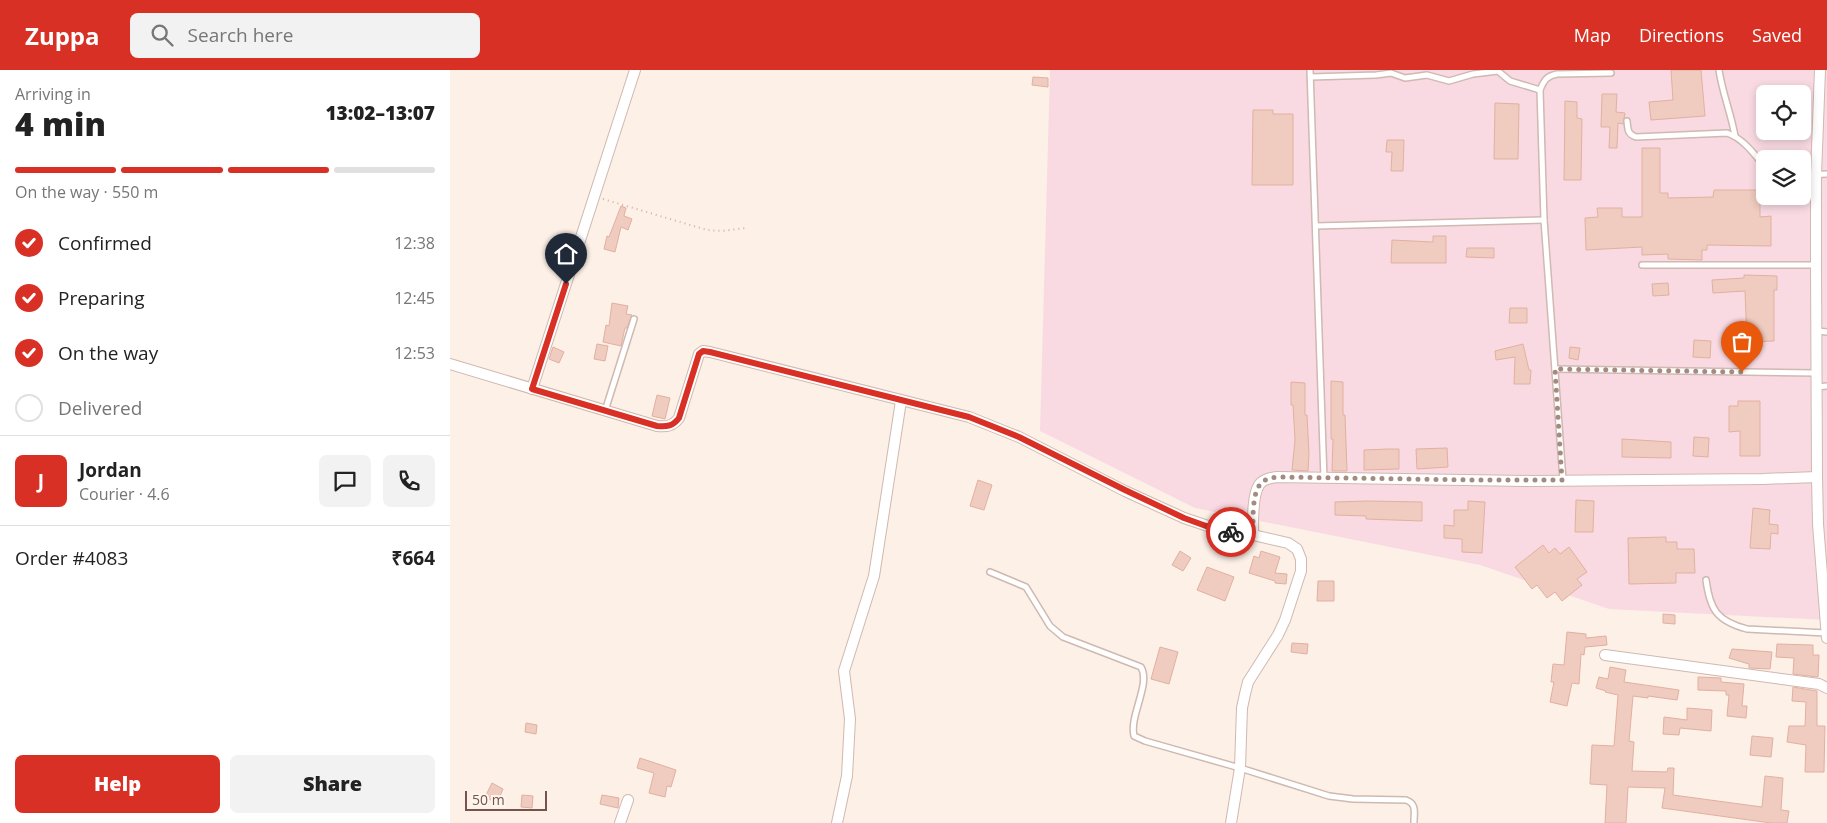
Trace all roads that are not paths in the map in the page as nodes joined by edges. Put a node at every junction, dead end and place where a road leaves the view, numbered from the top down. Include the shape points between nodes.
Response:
1 (635, 70) edge
2 (1310, 70) edge
3 (1719, 70) edge
4 (1820, 70) edge
5 (1611, 73) dead end
6 (1311, 77) junction
7 (1540, 90) junction
8 (1823, 104) edge
9 (1627, 121) dead end
10 (1735, 136) junction
11 (1756, 156) edge
12 (1822, 175) edge
13 (1544, 220) junction
14 (1316, 226) junction
15 (1642, 265) dead end
16 (1816, 265) junction
17 (634, 320) dead end
18 (1822, 332) edge
19 (450, 364) edge
20 (1555, 369) junction
21 (1816, 373) junction
22 (1822, 386) edge
23 (532, 389) junction
24 (901, 401) junction
25 (605, 410) junction
26 (1817, 477) junction
27 (1324, 478) junction
28 (1562, 480) junction
29 (1822, 524) edge
30 (1253, 535) junction
31 (990, 572) dead end
32 (1706, 580) dead end
33 (1827, 636) edge
34 (1605, 655) dead end
35 (1827, 688) edge
36 (1240, 768) junction
37 (628, 800) dead end
38 (1414, 822) edge
39 (620, 823) edge
40 (837, 823) edge
41 (1231, 823) edge

1 - 23 street
2 - 6 lane
3 - 10 lane
4 - 8 street
5 - 7 lane via 1557,74 1549,76
6 - 7 lane via 1391,73 1405,78 1427,75 1449,81 1498,71 1510,81
6 - 14 lane
7 - 13 lane
8 - 12 street
9 - 10 lane via 1628,132 1636,137 1727,133
10 - 11 lane
12 - 16 street
13 - 14 lane
13 - 20 lane
14 - 27 lane
15 - 16 lane
16 - 18 street
17 - 25 lane
18 - 21 street
19 - 23 street
20 - 21 lane
20 - 28 lane
21 - 22 street
22 - 26 street
23 - 25 street
24 - 25 street via 703,351 699,354 679,418 674,424 657,426
24 - 30 street via 969,417 1019,437 1184,518 1224,531
24 - 40 street via 874,576 844,671 850,719 848,776
26 - 28 street
26 - 29 street
27 - 28 street
27 - 30 street via 1266,479 1258,486
29 - 33 street
30 - 36 street via 1292,546 1301,558 1301,571 1285,620 1248,682 1242,708
31 - 36 lane via 1026,587 1050,626 1063,637 1141,667 1144,678 1133,726 1134,736
32 - 33 lane via 1708,594 1723,621 1746,629
34 - 35 street via 1819,684
36 - 38 lane via 1329,796 1406,800 1414,806
36 - 41 street
37 - 39 street

